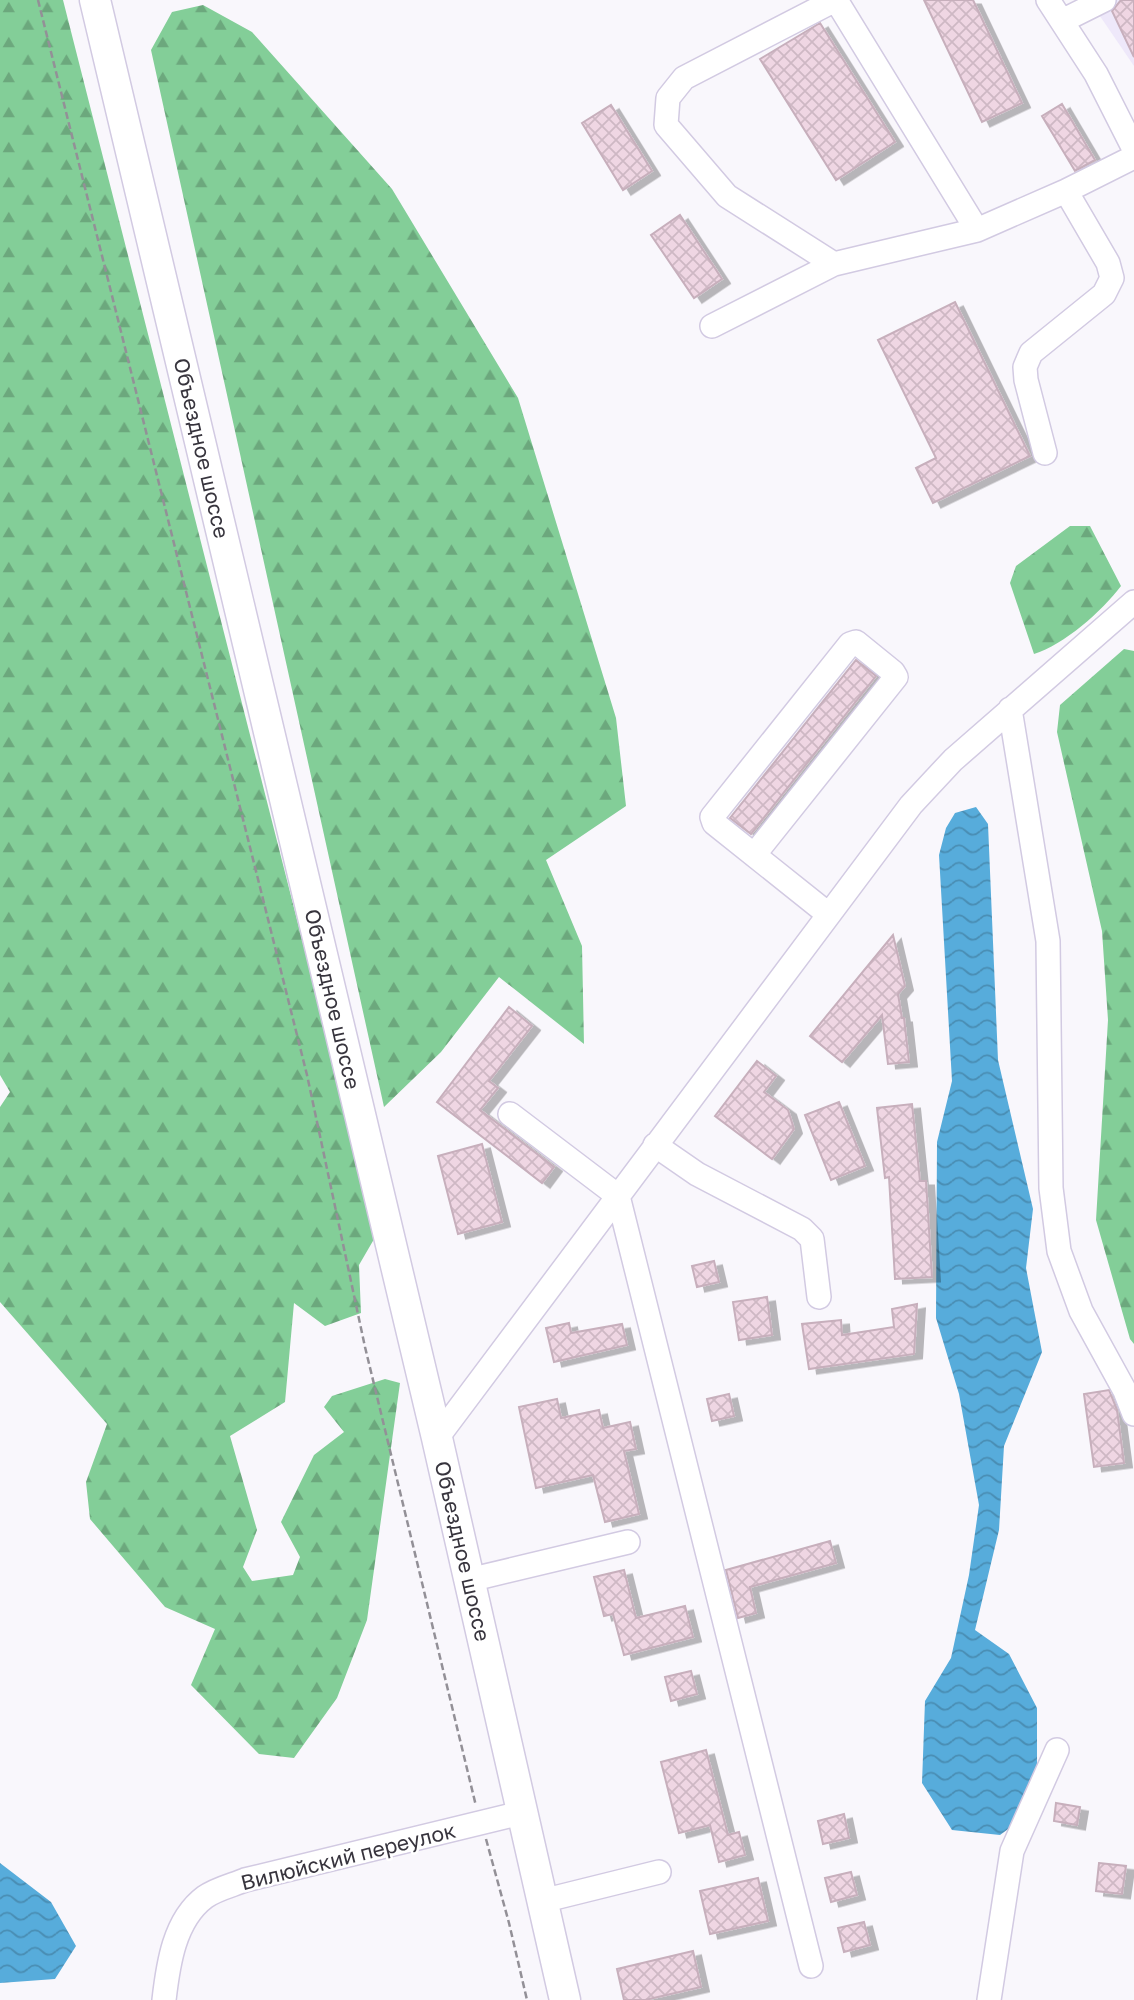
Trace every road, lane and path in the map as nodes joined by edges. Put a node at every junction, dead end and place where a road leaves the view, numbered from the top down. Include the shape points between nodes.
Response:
1 (38, 0) edge
2 (95, 0) edge
3 (835, 0) edge
4 (1048, 0) edge
5 (1104, 0) edge
6 (1062, 21) junction
7 (1134, 149) edge
8 (1134, 156) edge
9 (1066, 191) junction
10 (977, 230) junction
11 (834, 264) junction
12 (712, 326) dead end
13 (1045, 453) dead end
14 (1134, 602) edge
15 (1010, 709) junction
16 (754, 855) junction
17 (828, 914) junction
18 (510, 1114) dead end
19 (655, 1145) junction
20 (618, 1196) junction
21 (819, 1297) dead end
22 (1134, 1414) edge
23 (438, 1438) junction
24 (628, 1542) dead end
25 (469, 1580) junction
26 (1057, 1750) dead end
27 (521, 1813) junction
28 (481, 1822) junction
29 (659, 1872) dead end
30 (542, 1901) junction
31 (811, 1966) dead end
32 (164, 2000) edge
33 (527, 2000) edge
34 (565, 2000) edge
35 (989, 2000) edge

1 - 28 path via 307,1075 365,1348
2 - 23 main road, Объездное шоссе
3 - 10 street
3 - 11 street via 684,78 667,98 666,125 727,196
4 - 6 street
5 - 6 street
6 - 7 street via 1096,74
8 - 9 street
9 - 10 street
9 - 13 street via 1112,278 1104,295 1031,353 1025,367
10 - 11 street
11 - 12 street
14 - 15 street
15 - 17 street via 911,805
15 - 22 street via 1048,941 1051,1188 1059,1251 1081,1311
16 - 16 street via 712,817 856,642 895,677
16 - 17 street
17 - 19 street
18 - 20 street
19 - 20 street
19 - 21 street via 812,1239
20 - 23 street
20 - 31 street
23 - 25 main road, Объездное шоссе
24 - 25 street
25 - 27 main road, Объездное шоссе
26 - 35 street via 1012,1851
27 - 28 street, Вилюйский переулок
27 - 30 main road, Объездное шоссе
28 - 32 street, Вилюйский переулок via 245,1880 205,1897 184,1920 169,1960
28 - 33 path
29 - 30 street
30 - 34 main road, Объездное шоссе

